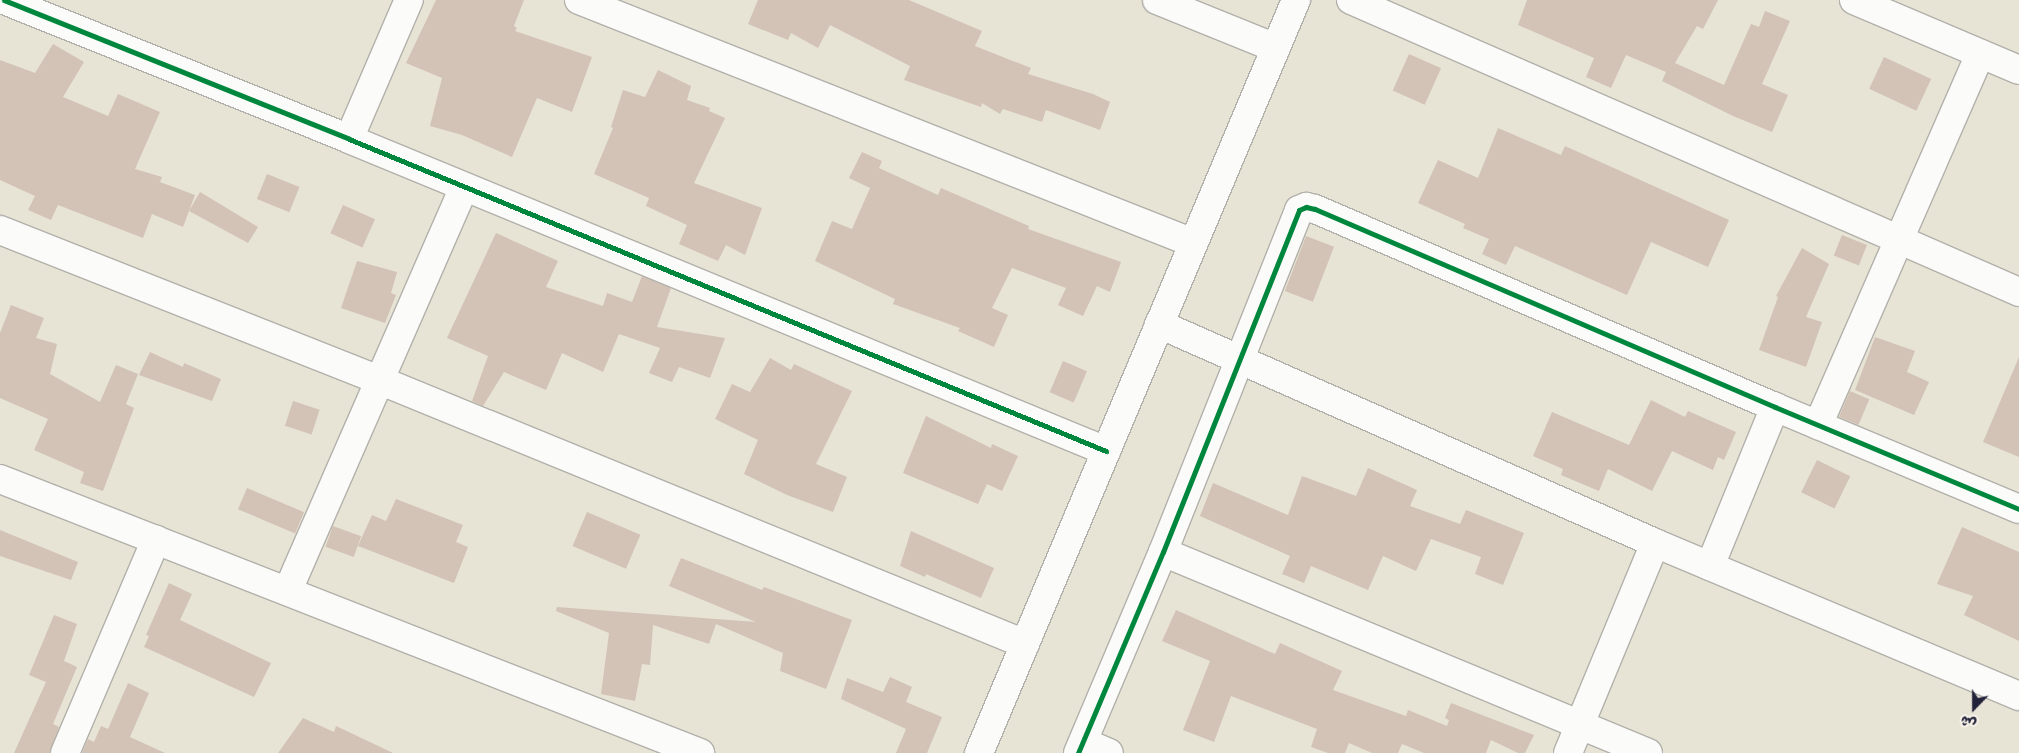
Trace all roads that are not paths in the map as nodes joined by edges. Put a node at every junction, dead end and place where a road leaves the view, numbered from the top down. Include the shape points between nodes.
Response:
1 (409, 0) edge
2 (579, 0) edge
3 (1157, 0) edge
4 (1296, 0) edge
5 (1351, 0) edge
6 (7, 1) edge
7 (1870, 3) edge
8 (1276, 48) junction
9 (1980, 54) junction
10 (2019, 70) edge
11 (348, 139) junction
12 (464, 188) junction
13 (0, 230) edge
14 (1898, 241) junction
15 (1194, 243) junction
16 (2019, 292) edge
17 (1159, 324) junction
18 (1239, 360) junction
19 (379, 380) junction
20 (1775, 408) junction
21 (1818, 425) junction
22 (1106, 451) junction
23 (0, 479) edge
24 (2019, 509) edge
25 (156, 540) junction
26 (1655, 543) junction
27 (1163, 552) junction
28 (1710, 566) junction
29 (288, 590) junction
30 (1025, 644) junction
31 (2019, 696) edge
32 (1580, 725) junction
33 (1080, 747) edge
34 (65, 753) edge
35 (700, 753) edge
36 (979, 753) edge
37 (1109, 753) edge
38 (1568, 753) edge
39 (1648, 753) edge

1 - 11 main road
2 - 15 main road
3 - 8 main road
4 - 8 main road
5 - 14 main road
6 - 11 main road
7 - 9 main road
8 - 15 main road
9 - 10 main road
9 - 14 main road
11 - 12 main road
12 - 19 main road
12 - 22 main road
13 - 19 main road
14 - 16 main road
14 - 21 main road
15 - 17 main road
17 - 18 main road
17 - 22 main road
18 - 20 main road via 1300,210 1306,207
18 - 26 main road
18 - 27 main road
19 - 29 main road
19 - 30 main road
20 - 21 main road
20 - 28 main road
21 - 24 main road
22 - 30 main road
23 - 25 main road
25 - 29 main road
25 - 34 main road
26 - 28 main road
26 - 32 main road
27 - 32 main road
27 - 33 main road
28 - 31 main road
29 - 35 main road
30 - 36 main road
32 - 38 main road
32 - 39 main road
33 - 37 main road

